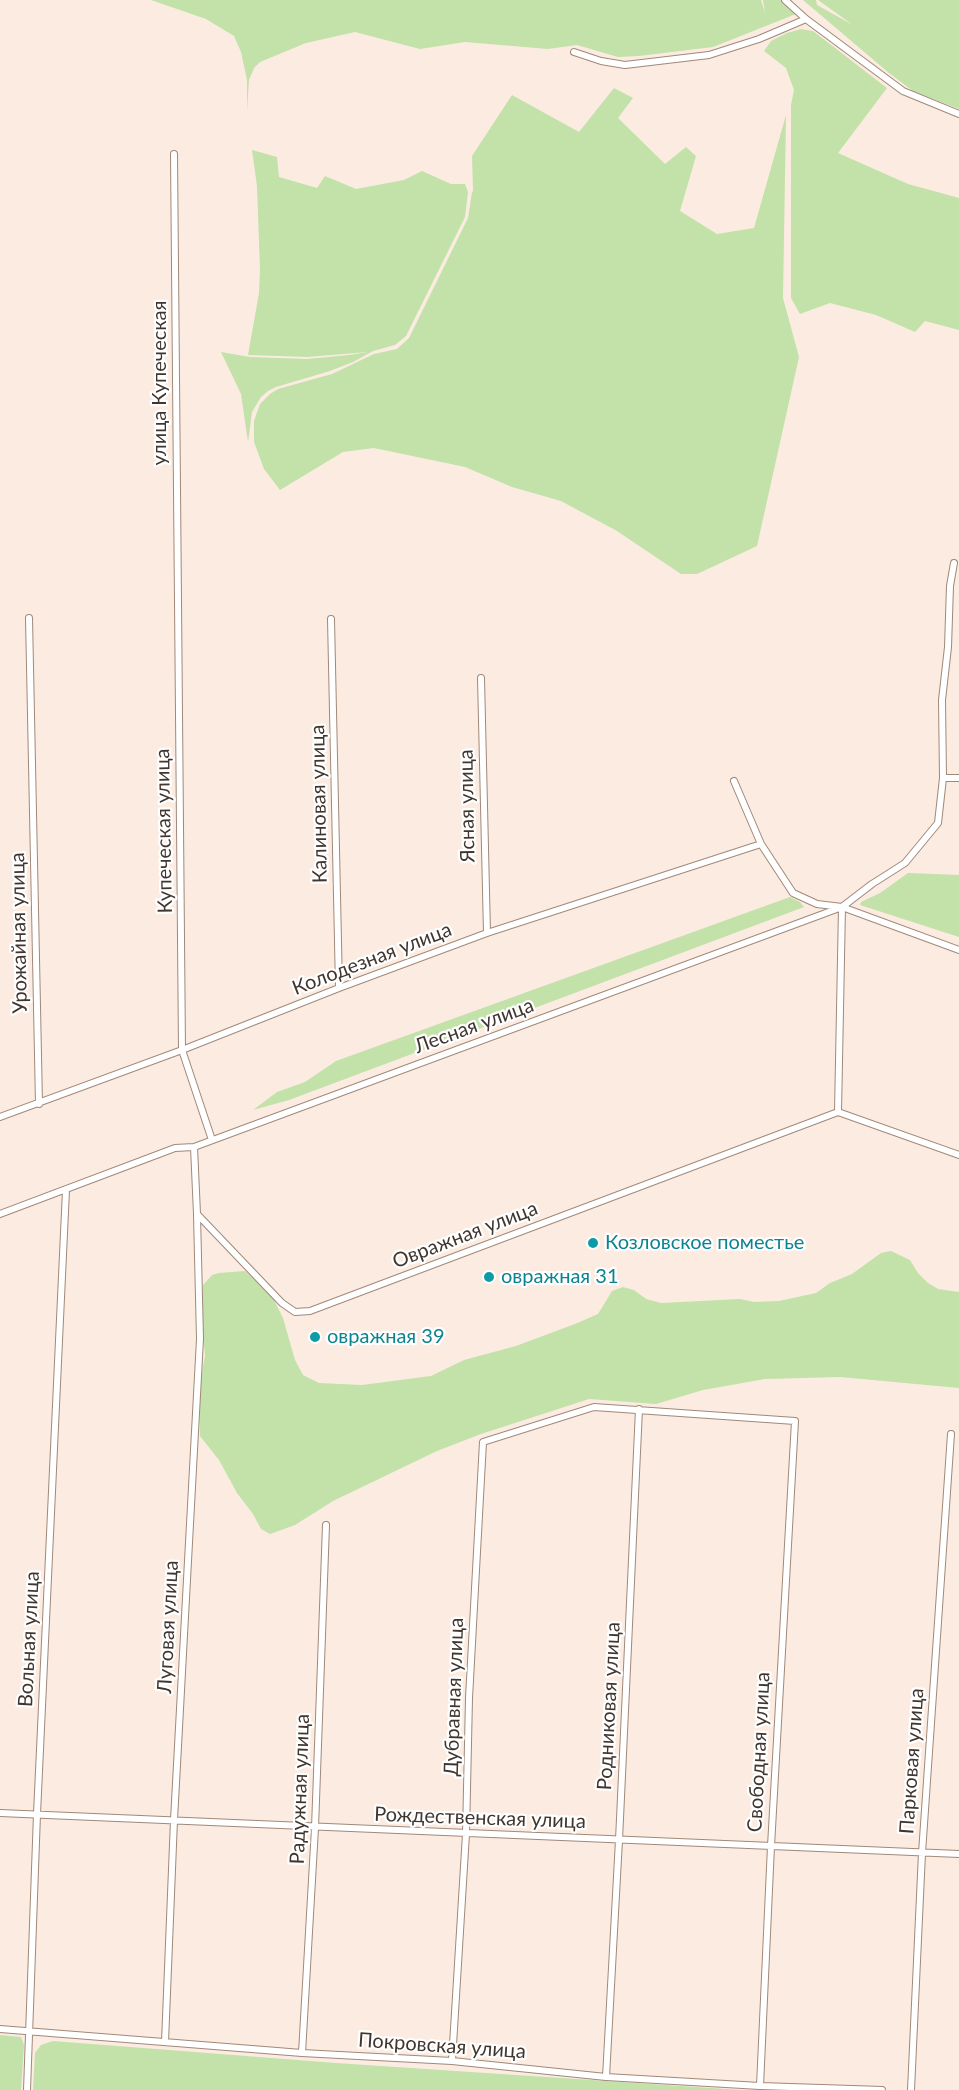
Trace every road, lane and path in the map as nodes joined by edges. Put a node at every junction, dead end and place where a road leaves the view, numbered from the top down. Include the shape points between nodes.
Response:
1 (785, 0) edge
2 (806, 19) junction
3 (574, 52) dead end
4 (959, 114) edge
5 (174, 154) dead end
6 (954, 563) dead end
7 (178, 612) joint
8 (29, 618) dead end
9 (331, 619) dead end
10 (481, 678) dead end
11 (943, 777) junction
12 (959, 778) edge
13 (734, 781) dead end
14 (760, 844) junction
15 (842, 907) junction
16 (487, 933) junction
17 (959, 950) edge
18 (339, 988) junction
19 (182, 1050) junction
20 (39, 1104) junction
21 (838, 1112) junction
22 (0, 1118) edge
23 (212, 1140) junction
24 (194, 1147) junction
25 (959, 1155) edge
26 (66, 1190) junction
27 (0, 1214) edge
28 (197, 1214) junction
29 (639, 1409) junction
30 (951, 1434) dead end
31 (326, 1525) dead end
32 (0, 1813) edge
33 (37, 1814) junction
34 (174, 1820) junction
35 (315, 1828) junction
36 (466, 1834) junction
37 (619, 1840) junction
38 (771, 1846) junction
39 (922, 1852) junction
40 (959, 1854) edge
41 (0, 2029) edge
42 (30, 2032) junction
43 (165, 2042) junction
44 (302, 2053) junction
45 (452, 2061) junction
46 (606, 2077) junction
47 (760, 2086) junction
48 (27, 2090) edge
49 (882, 2090) edge
50 (911, 2090) edge

1 - 2 street
2 - 3 street via 709,55 625,65
2 - 4 street via 903,91
5 - 7 street, улица Купеческая
6 - 11 street, Лесная улица via 942,700
7 - 19 street, Купеческая улица
8 - 20 street, Урожайная улица
9 - 18 street, Калиновая улица
10 - 16 street, Ясная улица
11 - 12 street
11 - 15 street, Лесная улица via 938,823 905,863
13 - 14 street
14 - 15 street via 793,893 817,904
14 - 16 street, Колодезная улица
15 - 17 street
15 - 21 street
15 - 23 street, Лесная улица
16 - 18 street, Колодезная улица
18 - 19 street, Колодезная улица
19 - 20 street, Колодезная улица
19 - 23 street, Купеческая улица
20 - 22 street, Колодезная улица
21 - 25 street
21 - 28 street, Овражная улица via 310,1311 295,1312 282,1303
23 - 24 street, Лесная улица
24 - 26 street, Лесная улица via 175,1148
24 - 28 street
26 - 27 street, Лесная улица
26 - 33 street, Вольная улица
28 - 34 street, Луговая улица via 200,1339
29 - 36 street, Дубравная улица via 594,1407 483,1442
29 - 37 street, Родниковая улица
29 - 38 street, Свободная улица via 795,1421
30 - 39 street, Парковая улица
31 - 35 street, Радужная улица
32 - 33 street, Рождественская улица
33 - 34 street, Рождественская улица
33 - 42 street, Вольная улица
34 - 35 street, Рождественская улица
34 - 43 street, Луговая улица
35 - 36 street, Рождественская улица
35 - 44 street, Радужная улица
36 - 37 street, Рождественская улица
36 - 45 street, Дубравная улица
37 - 38 street, Рождественская улица
37 - 46 street, Родниковая улица
38 - 39 street, Рождественская улица
38 - 47 street, Свободная улица
39 - 40 street, Рождественская улица
39 - 50 street, Парковая улица
41 - 42 street, Покровская улица
42 - 43 street, Покровская улица
42 - 48 street, Вольная улица
43 - 44 street, Покровская улица
44 - 45 street, Покровская улица
45 - 46 street, Покровская улица
46 - 47 street, Покровская улица
47 - 49 street, Покровская улица

